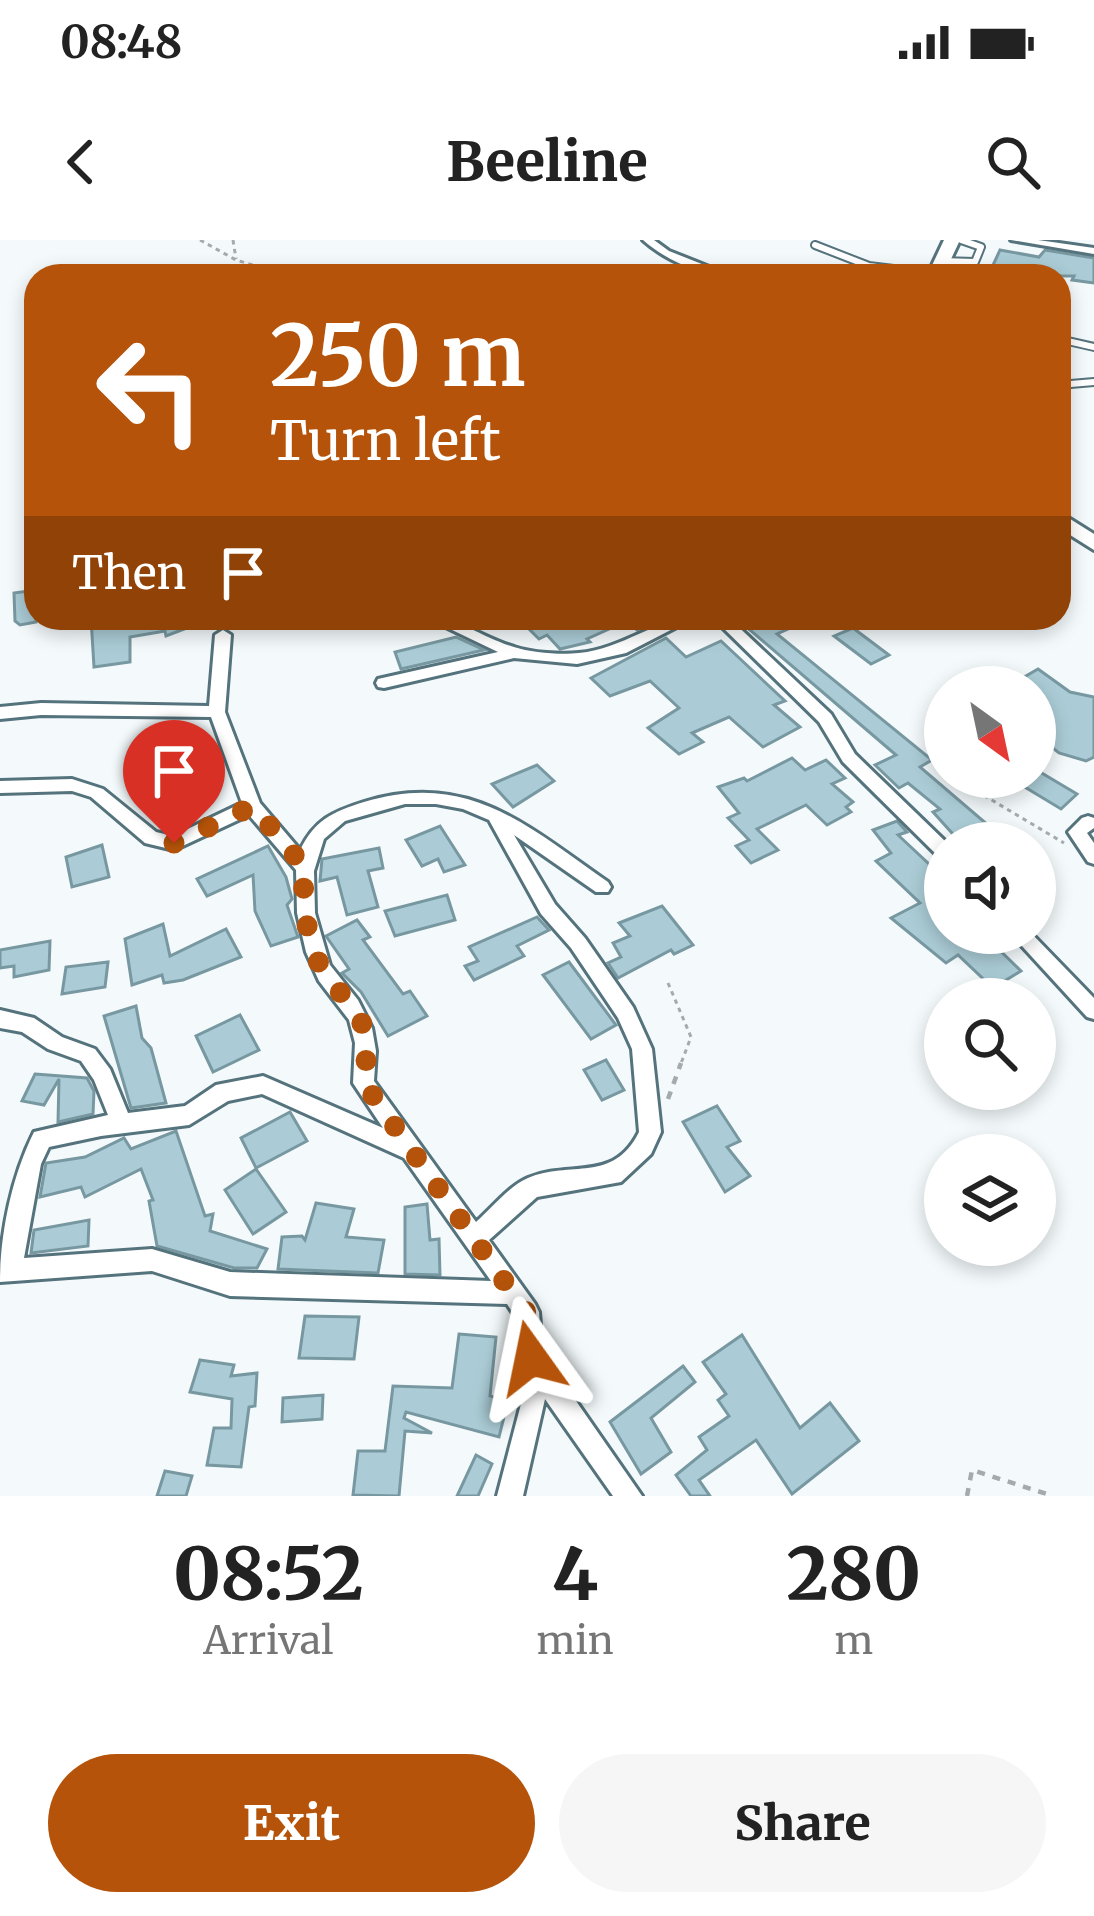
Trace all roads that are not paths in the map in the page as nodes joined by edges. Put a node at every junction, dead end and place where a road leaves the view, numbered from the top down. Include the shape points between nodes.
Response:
1 (648, 240) edge
2 (961, 240) edge
3 (1016, 240) edge
4 (815, 245) dead end
5 (1094, 251) edge
6 (695, 264) edge
7 (864, 264) edge
8 (967, 264) edge
9 (461, 630) edge
10 (663, 630) edge
11 (733, 630) edge
12 (223, 635) dead end
13 (514, 653) junction
14 (384, 683) dead end
15 (217, 712) junction
16 (0, 713) edge
17 (0, 787) edge
18 (253, 806) junction
19 (490, 812) junction
20 (1088, 823) dead end
21 (924, 831) edge
22 (1094, 856) edge
23 (306, 869) junction
24 (602, 887) dead end
25 (1039, 954) edge
26 (1094, 1011) edge
27 (0, 1019) edge
28 (121, 1123) junction
29 (413, 1152) junction
30 (475, 1238) junction
31 (5, 1270) edge
32 (514, 1293) junction
33 (531, 1358) junction
34 (510, 1496) edge
35 (629, 1496) edge

1 - 6 street
2 - 8 lane via 981,247
3 - 5 street
4 - 7 lane
9 - 13 street
10 - 13 street via 577,658
11 - 21 street via 825,718 849,758
12 - 15 street
13 - 14 street
15 - 16 street
15 - 18 street
17 - 18 street via 72,785 97,793 152,838 174,843
18 - 23 street
19 - 23 street via 449,795 399,796 328,822
19 - 24 street
19 - 30 street via 548,909 626,1013 642,1049 650,1132 613,1175 532,1187
20 - 22 street via 1077,832
23 - 29 street via 311,938 322,970 359,1017 364,1083
25 - 26 street
27 - 28 street via 88,1055
28 - 29 street via 189,1115 223,1092 263,1085
28 - 31 street via 42,1139
29 - 30 street
30 - 32 street
31 - 32 street via 152,1260 230,1284
32 - 33 street via 526,1312
33 - 34 street via 533,1404
33 - 35 street

